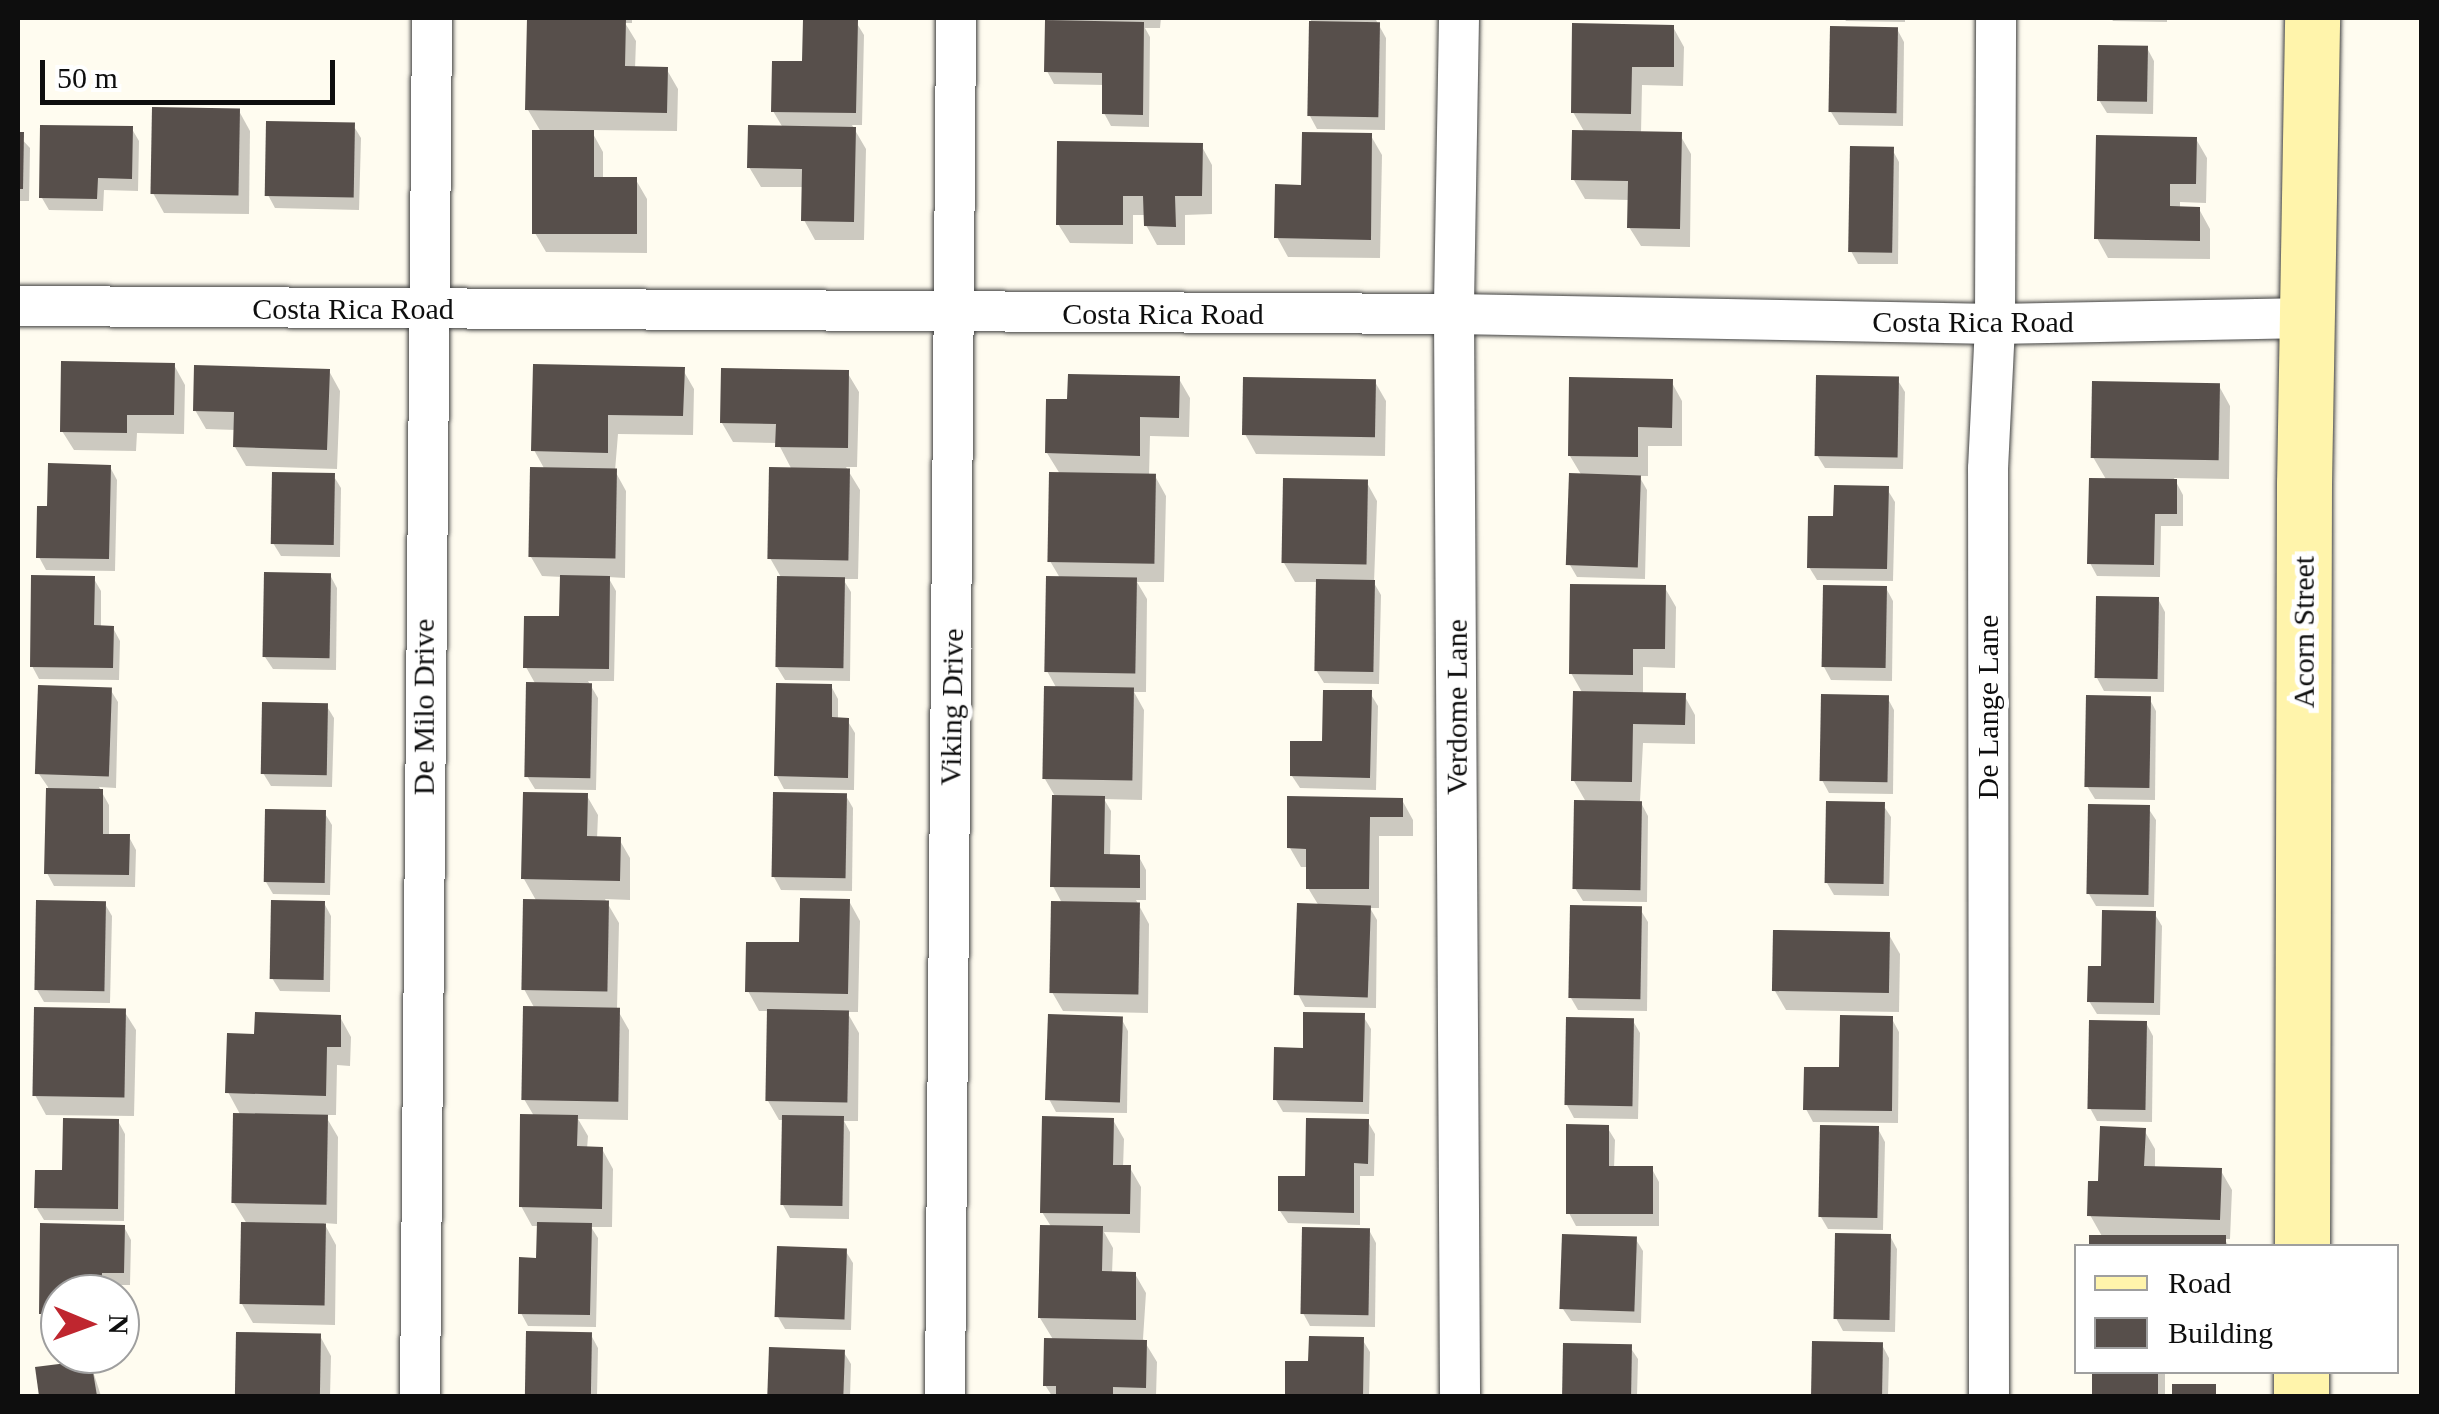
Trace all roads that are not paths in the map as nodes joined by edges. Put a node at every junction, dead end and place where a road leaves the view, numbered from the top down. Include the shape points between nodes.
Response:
1 (432, 18) edge
2 (956, 18) edge
3 (1459, 18) edge
4 (1996, 18) edge
5 (2312, 18) edge
6 (18, 306) edge
7 (430, 310) junction
8 (955, 314) junction
9 (1454, 314) junction
10 (2309, 318) junction
11 (1994, 324) junction
12 (2302, 1244) edge
13 (420, 1396) edge
14 (945, 1396) edge
15 (1460, 1396) edge
16 (1988, 1396) edge

1 - 7 street, De Milo Drive
2 - 8 street, Viking Drive
3 - 9 street, Verdome Lane
4 - 11 street, De Lange Lane
5 - 10 street, Acorn Street
6 - 7 street, Costa Rica Road
7 - 8 street, Costa Rica Road
7 - 13 street, De Milo Drive
8 - 9 street, Costa Rica Road
8 - 14 street, Viking Drive
9 - 11 street, Costa Rica Road
9 - 15 street, Verdome Lane
10 - 11 street, Costa Rica Road
10 - 12 street, Acorn Street
11 - 16 street, De Lange Lane via 1988,469

